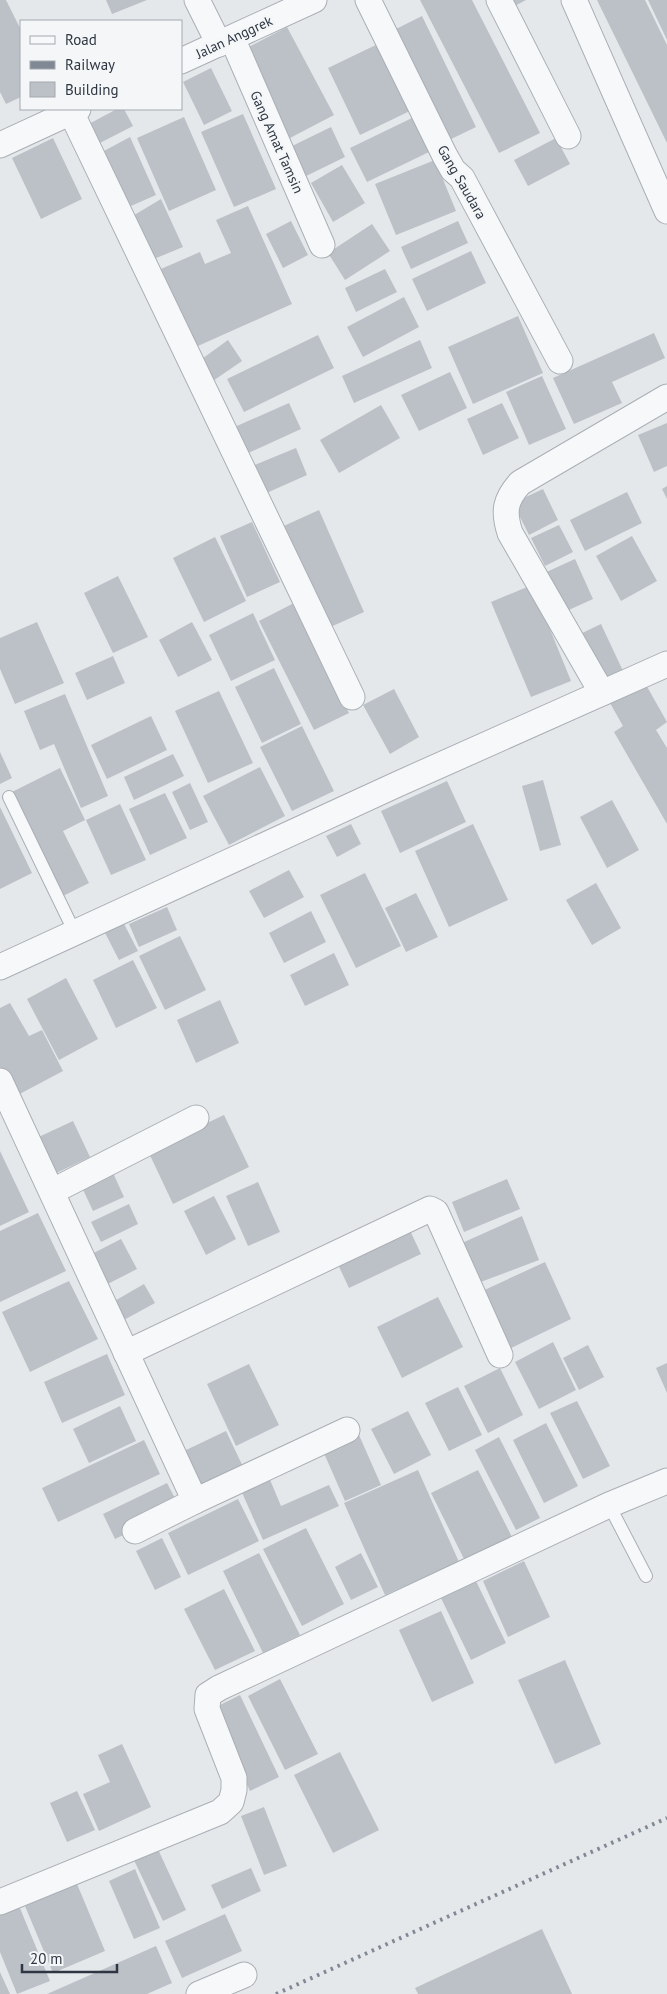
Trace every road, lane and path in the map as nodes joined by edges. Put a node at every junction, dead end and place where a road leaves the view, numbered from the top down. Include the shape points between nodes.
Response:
1 (198, 0) edge
2 (314, 0) edge
3 (368, 0) edge
4 (500, 0) edge
5 (574, 0) edge
6 (225, 41) junction
7 (182, 61) edge
8 (75, 110) edge
9 (568, 136) dead end
10 (0, 145) edge
11 (667, 211) edge
12 (322, 245) dead end
13 (560, 361) dead end
14 (667, 397) edge
15 (667, 664) edge
16 (602, 693) junction
17 (352, 697) dead end
18 (8, 797) dead end
19 (75, 933) junction
20 (0, 968) edge
21 (0, 1081) edge
22 (196, 1118) dead end
23 (53, 1191) junction
24 (126, 1354) junction
25 (500, 1355) dead end
26 (347, 1430) dead end
27 (667, 1481) edge
28 (195, 1501) junction
29 (609, 1505) junction
30 (135, 1531) dead end
31 (646, 1576) dead end
32 (0, 1902) edge
33 (244, 1975) dead end
34 (199, 1994) edge

1 - 6 street, Gang Amat Tamsin
2 - 6 street, Jalan Anggrek
3 - 13 street, Gang Saudara via 453,170 462,178
4 - 9 street
5 - 11 street
6 - 7 street, Jalan Anggrek
6 - 12 street, Gang Amat Tamsin
8 - 10 street
8 - 17 street
14 - 16 street via 520,483 506,502 505,516 510,533
15 - 16 street
16 - 19 street
18 - 19 lane
19 - 20 street
21 - 23 street
22 - 23 street
23 - 24 street
24 - 25 street via 430,1209 436,1212
24 - 28 street
26 - 28 street
27 - 29 street
28 - 30 street
29 - 31 lane
29 - 32 street via 208,1695 207,1709 234,1778 230,1802 220,1812
33 - 34 street

